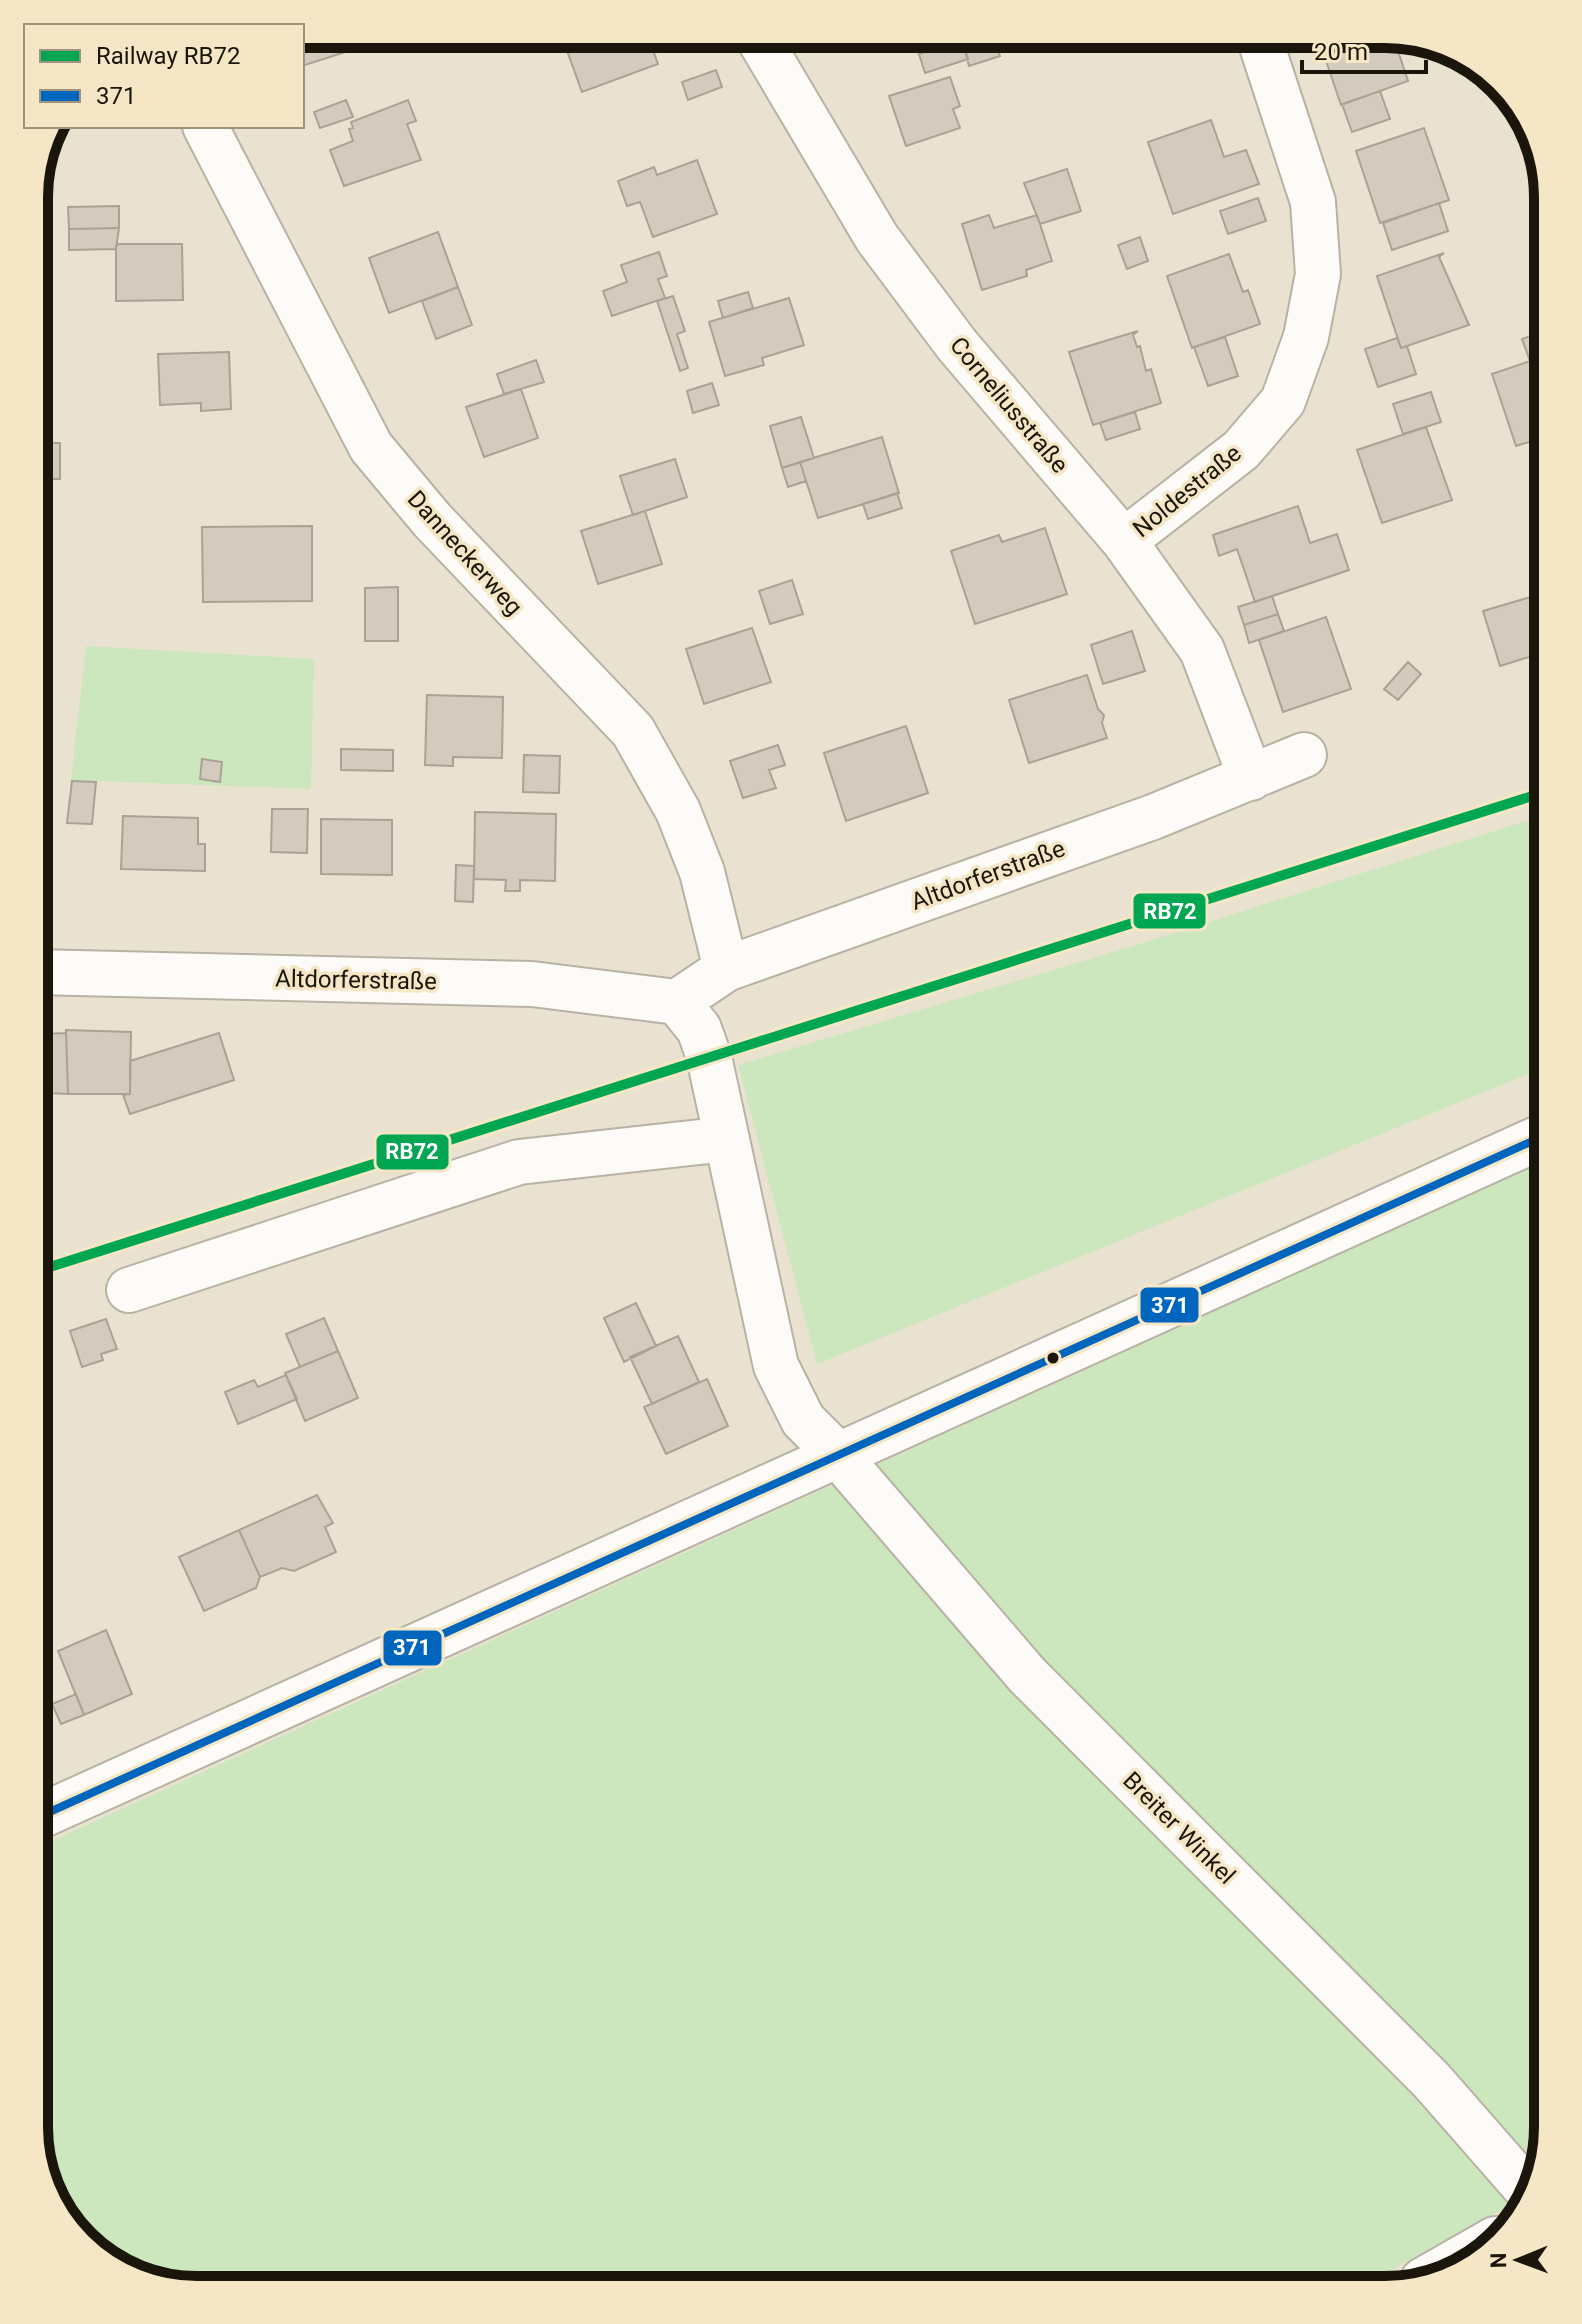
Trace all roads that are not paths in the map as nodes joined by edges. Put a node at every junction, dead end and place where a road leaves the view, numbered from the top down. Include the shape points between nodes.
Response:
1 (764, 48) edge
2 (1263, 48) edge
3 (206, 128) edge
4 (1124, 541) junction
5 (1304, 755) dead end
6 (1251, 778) junction
7 (726, 969) junction
8 (48, 972) edge
9 (677, 1002) junction
10 (727, 1139) junction
11 (1534, 1140) edge
12 (129, 1290) dead end
13 (837, 1454) junction
14 (48, 1813) edge
15 (1523, 2185) edge

1 - 4 street, Corneliusstraße via 877,238 957,345
2 - 4 street, Noldestraße via 1313,202 1318,274 1306,337 1283,401 1241,450
3 - 7 street, Danneckerweg via 371,447 432,520 633,731 678,811 702,872
4 - 6 street, Corneliusstraße via 1202,650
5 - 6 street, Altdorferstraße
6 - 7 street, Altdorferstraße
7 - 9 street, Altdorferstraße
8 - 9 street, Altdorferstraße via 532,984
9 - 10 street via 699,1029
10 - 12 street via 519,1162
10 - 13 street via 776,1366 803,1420
11 - 13 street
13 - 14 street
13 - 15 street, Breiter Winkel via 1027,1675 1432,2081

